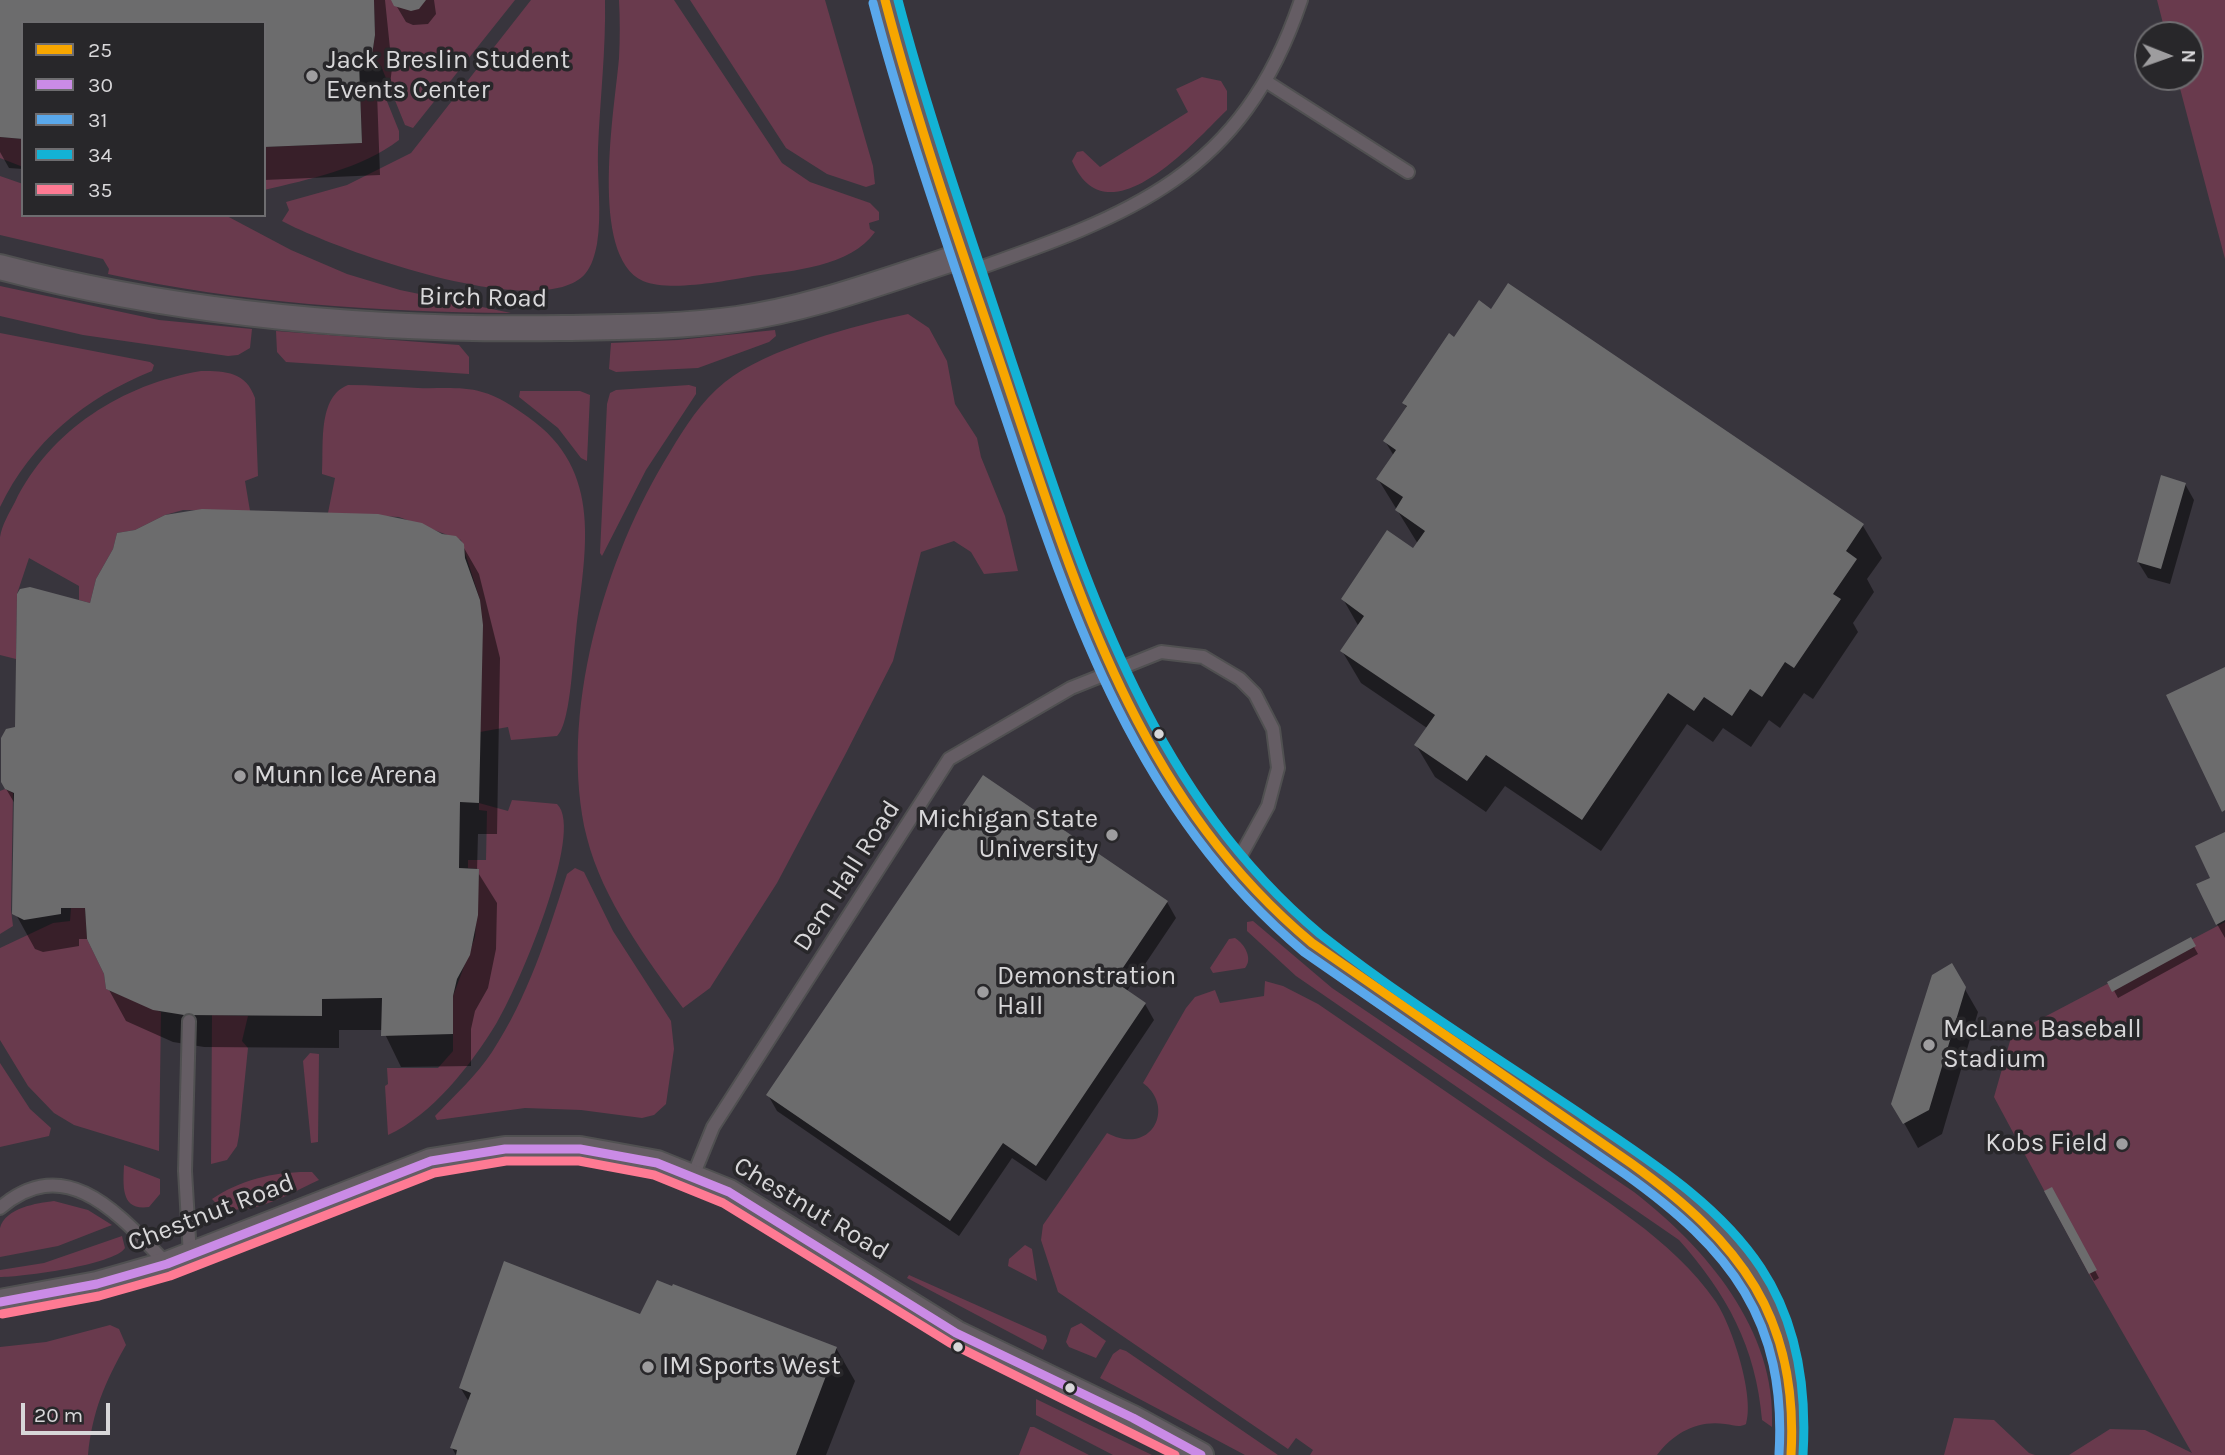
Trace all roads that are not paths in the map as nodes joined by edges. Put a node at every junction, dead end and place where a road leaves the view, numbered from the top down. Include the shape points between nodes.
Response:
1 (885, 0) edge
2 (1301, 0) edge
3 (1267, 82) junction
4 (1408, 172) dead end
5 (965, 264) junction
6 (0, 267) edge
7 (1108, 671) junction
8 (1234, 868) junction
9 (189, 1021) dead end
10 (693, 1176) junction
11 (0, 1208) edge
12 (179, 1260) junction
13 (0, 1301) edge
14 (1200, 1455) edge
15 (1791, 1455) edge

1 - 5 street via 925,147
2 - 3 lane
3 - 4 lane
3 - 5 lane via 1231,129 1189,171 1141,203 1115,216
5 - 6 street, Birch Road via 738,319 519,329 410,327 219,310 55,282
5 - 7 street
7 - 8 street via 1162,772
7 - 8 lane, Dem Hall Road via 1161,652 1182,653 1222,666 1240,678 1260,702 1273,729 1278,768 1268,806
7 - 10 lane, Dem Hall Road via 949,759 713,1127
8 - 15 street via 1304,937 1659,1182 1713,1228 1753,1279 1779,1333 1792,1392
9 - 12 lane
10 - 12 street, Chestnut Road via 644,1160 580,1149 468,1153 394,1173
10 - 14 street, Chestnut Road via 764,1211 956,1333
11 - 12 lane via 23,1190 43,1185 70,1187 95,1196
12 - 13 street, Chestnut Road via 97,1284

